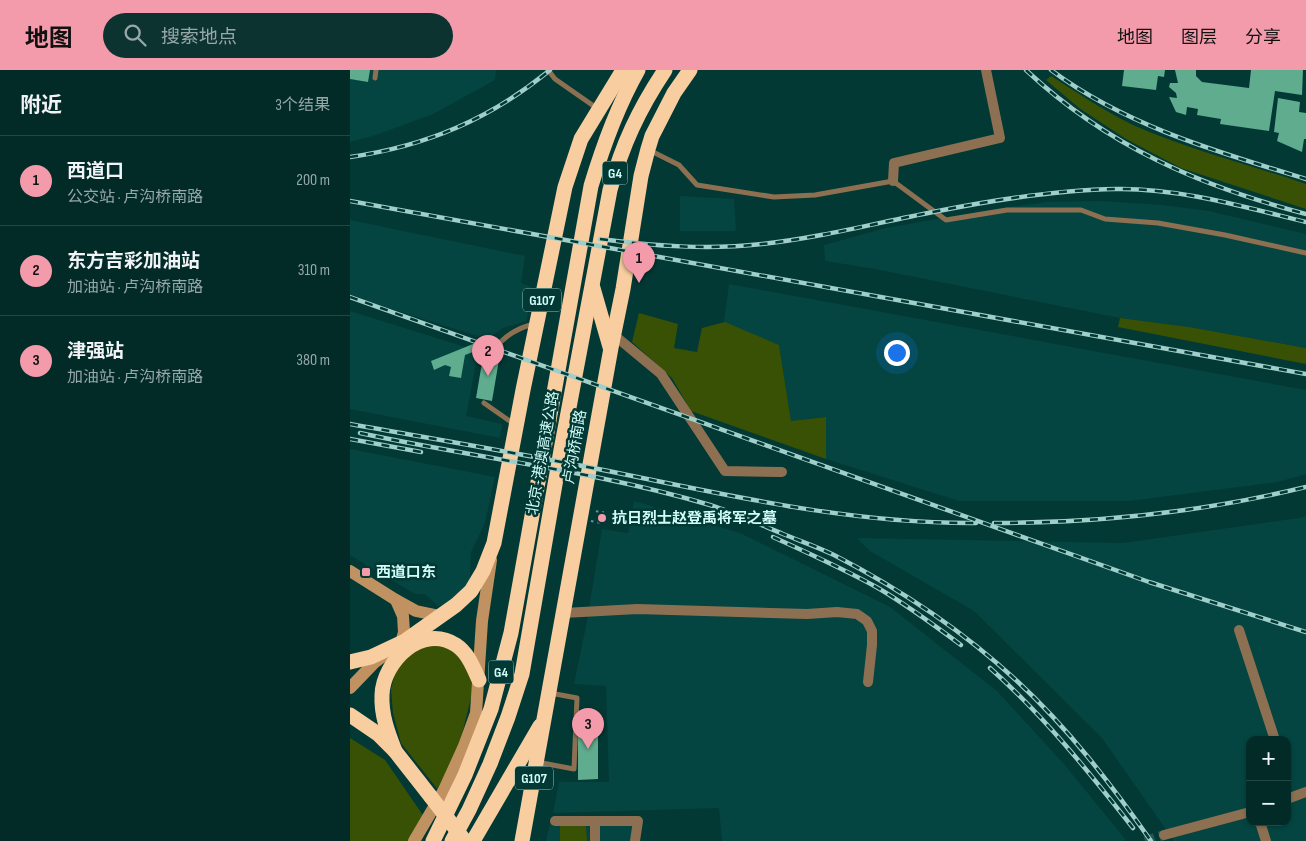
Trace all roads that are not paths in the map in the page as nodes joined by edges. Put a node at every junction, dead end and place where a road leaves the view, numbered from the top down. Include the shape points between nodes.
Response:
1 (376, 70) edge
2 (548, 70) edge
3 (665, 70) edge
4 (690, 70) edge
5 (986, 70) edge
6 (631, 73) edge
7 (375, 78) dead end
8 (599, 109) junction
9 (581, 139) junction
10 (648, 150) junction
11 (893, 181) junction
12 (1306, 253) edge
13 (592, 285) junction
14 (537, 323) junction
15 (612, 342) junction
16 (494, 350) dead end
17 (484, 403) dead end
18 (516, 425) junction
19 (782, 472) dead end
20 (494, 543) junction
21 (350, 571) edge
22 (396, 600) junction
23 (564, 613) junction
24 (440, 616) junction
25 (1240, 630) dead end
26 (401, 643) junction
27 (350, 662) edge
28 (479, 680) junction
29 (868, 682) dead end
30 (350, 688) edge
31 (550, 693) junction
32 (350, 715) edge
33 (546, 716) junction
34 (350, 724) edge
35 (1274, 736) edge
36 (395, 751) junction
37 (537, 762) junction
38 (1306, 792) edge
39 (1291, 798) edge
40 (428, 800) junction
41 (1246, 813) edge
42 (555, 821) dead end
43 (595, 821) junction
44 (1261, 826) edge
45 (1164, 835) tunnel mouth
46 (414, 841) edge
47 (433, 841) edge
48 (452, 841) edge
49 (456, 841) edge
50 (465, 841) edge
51 (473, 841) edge
52 (522, 841) edge
53 (595, 841) edge
54 (635, 841) edge
55 (1266, 841) edge

1 - 7 lane
2 - 8 lane via 555,79
3 - 13 highway, 北京-港澳高速公路 / G4 via 631,128 619,157
4 - 10 highway, 卢沟桥南路 / G107 via 674,93
5 - 11 street via 1000,138 894,163
6 - 8 highway, G107
6 - 9 highway
6 - 47 highway, 北京-港澳高速公路 / G4 via 591,186 511,633 488,716 465,775
8 - 9 highway, G107
9 - 14 highway, G107 via 565,187
10 - 11 lane via 679,165 697,185 774,198 816,195
10 - 15 highway, 卢沟桥南路 / G107
11 - 12 lane via 946,220 1007,210 1082,210 1105,219 1158,222
13 - 15 highway
13 - 48 highway, 北京-港澳高速公路 / G4 via 522,674 490,764
14 - 16 lane via 501,339
14 - 18 highway, G107
15 - 19 street via 661,374 725,470
15 - 23 highway, 卢沟桥南路 / G107
17 - 18 lane
18 - 20 highway, G107
20 - 24 highway, G107 via 471,591
20 - 28 street via 482,622
21 - 22 street
22 - 24 street via 416,611
22 - 26 street via 403,616
23 - 29 street via 637,609 857,614 867,621 872,631
23 - 31 highway, 卢沟桥南路 / G107
24 - 26 highway, G107
25 - 35 street
26 - 27 highway, G107 via 371,657
26 - 30 street via 374,663
28 - 36 highway via 466,654 455,644 429,639 401,653 386,676 382,694 386,729
28 - 46 street via 476,713 464,746 444,790
31 - 33 highway, 卢沟桥南路 / G107
31 - 37 lane via 577,698 574,769
32 - 36 highway via 378,734
33 - 37 highway, 卢沟桥南路 / G107
33 - 51 highway
34 - 40 highway via 386,751
36 - 40 highway
37 - 52 highway, 卢沟桥南路 / G107
38 - 39 street
40 - 49 highway
40 - 50 highway, bridge
41 - 45 street
42 - 43 street
43 - 53 street
43 - 54 street via 638,821
44 - 55 street

